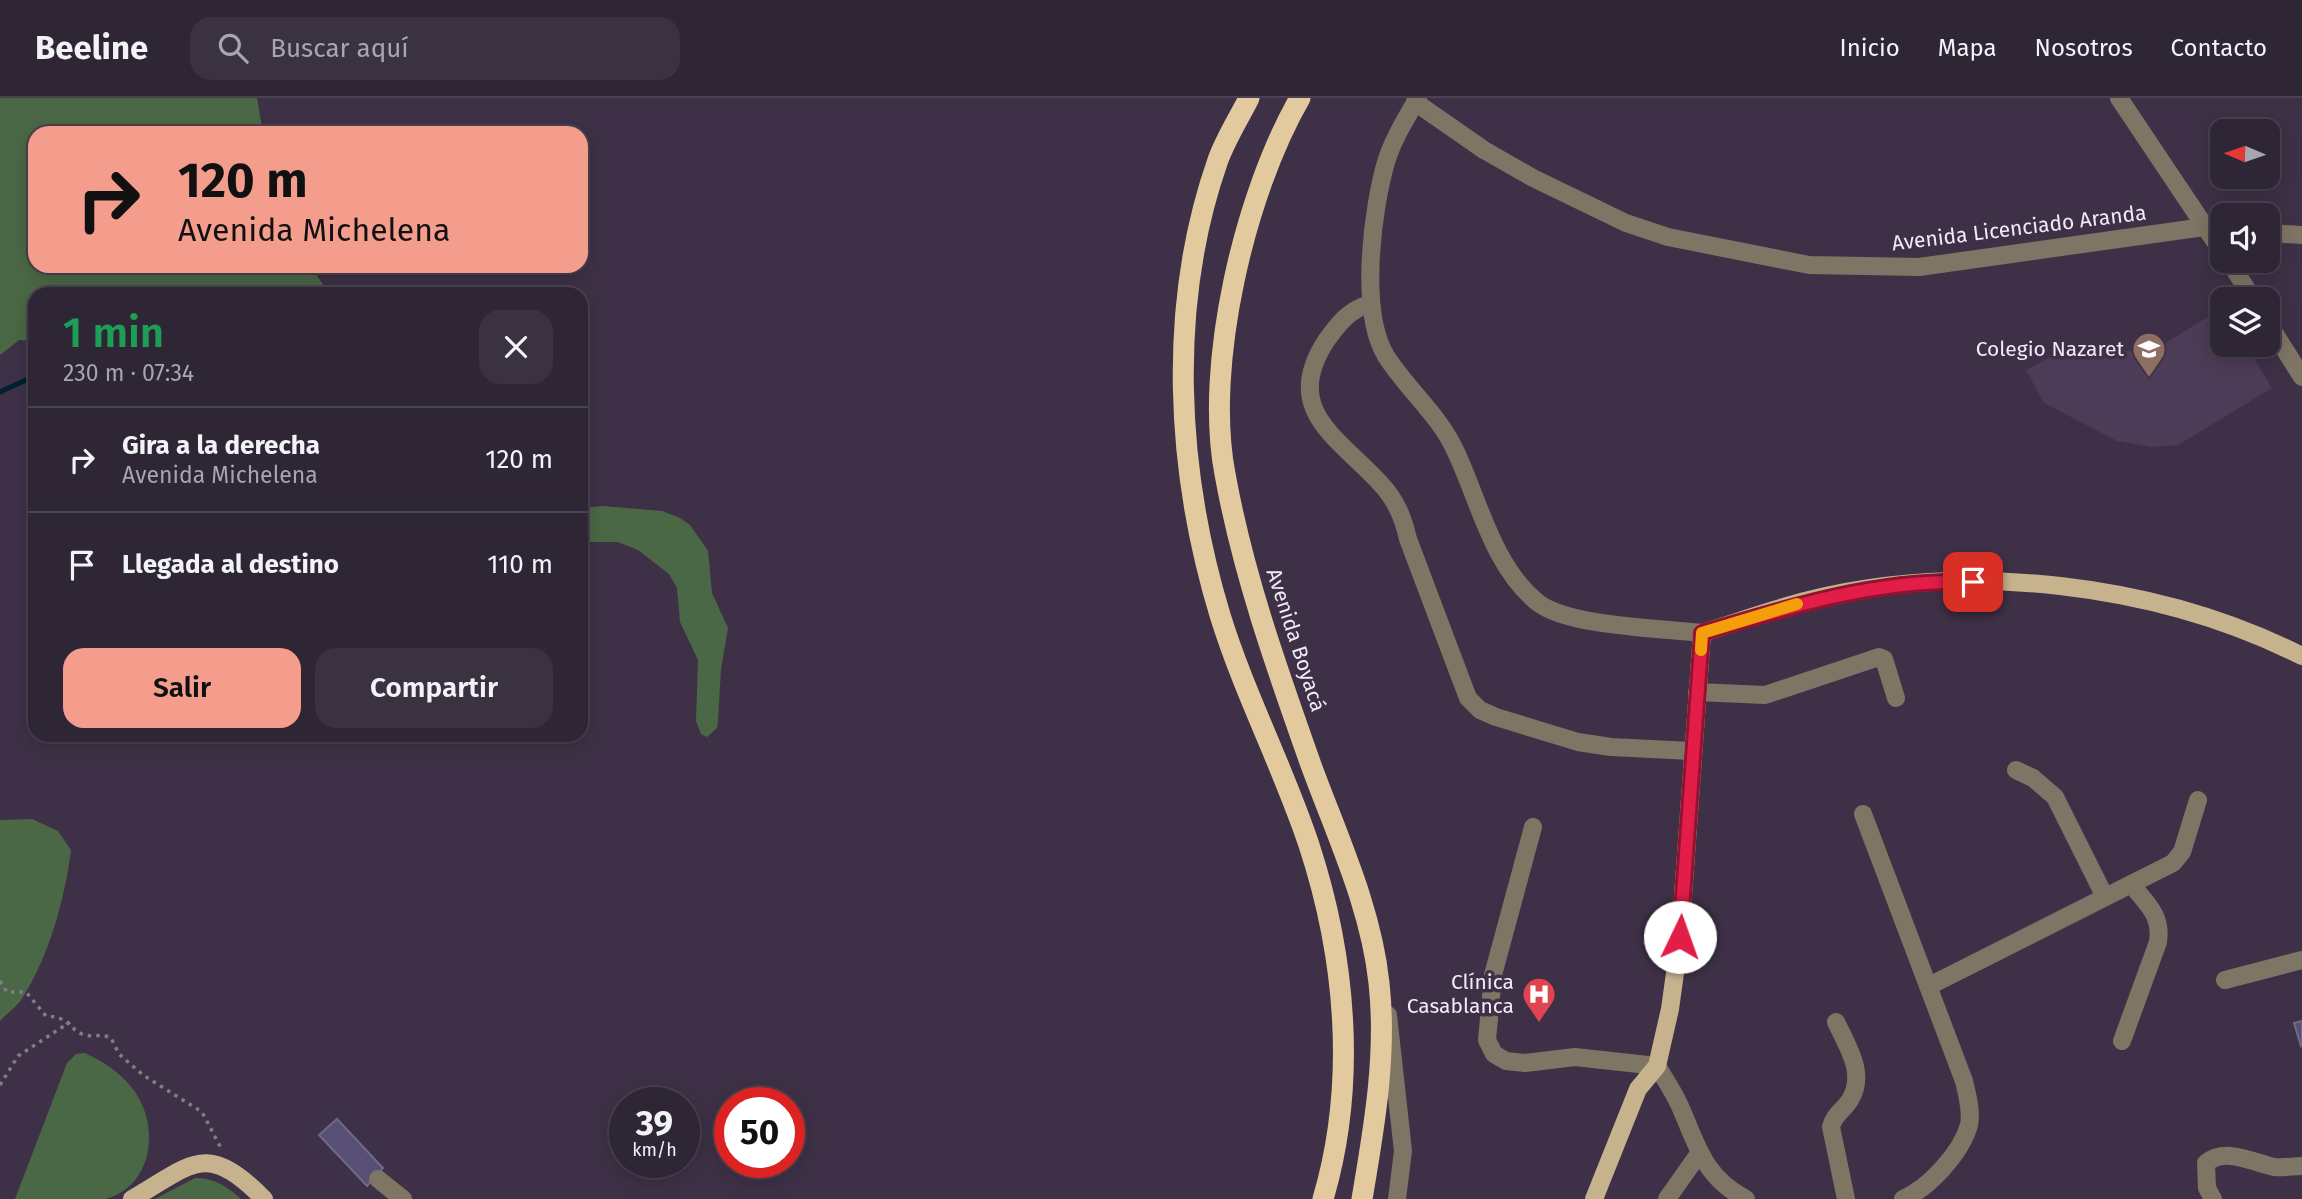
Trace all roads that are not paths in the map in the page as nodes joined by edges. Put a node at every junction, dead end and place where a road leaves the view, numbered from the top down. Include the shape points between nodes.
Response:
1 (1249, 98) edge
2 (1300, 98) edge
3 (2119, 98) edge
4 (1416, 100) edge
5 (2204, 227) junction
6 (2210, 228) edge
7 (2280, 234) edge
8 (2210, 235) edge
9 (2302, 235) edge
10 (1369, 304) junction
11 (2280, 342) edge
12 (2302, 377) edge
13 (1702, 633) junction
14 (2302, 656) edge
15 (1697, 692) junction
16 (1896, 698) dead end
17 (1691, 751) junction
18 (2016, 770) dead end
19 (2198, 800) dead end
20 (1863, 814) dead end
21 (1532, 827) dead end
22 (2130, 884) junction
23 (2105, 897) junction
24 (2302, 960) edge
25 (2225, 980) dead end
26 (1379, 984) junction
27 (1929, 986) junction
28 (1836, 1022) dead end
29 (2122, 1041) dead end
30 (1657, 1066) junction
31 (1698, 1154) junction
32 (2302, 1166) edge
33 (378, 1179) dead end
34 (132, 1199) edge
35 (264, 1199) edge
36 (403, 1199) edge
37 (1323, 1199) edge
38 (1362, 1199) edge
39 (1397, 1199) edge
40 (1594, 1199) edge
41 (1667, 1199) edge
42 (1746, 1199) edge
43 (1846, 1199) edge
44 (1903, 1199) edge
45 (2213, 1199) edge

1 - 37 highway via 1219,159 1188,288 1183,403 1194,520 1221,617 1309,845 1336,947 1343,1091 1336,1155
2 - 26 highway, Avenida Boyacá via 1259,186 1239,256 1224,345 1224,471 1258,611 1368,921
3 - 5 street
4 - 5 street, Avenida Licenciado Aranda via 1484,150 1626,223 1681,240 1809,265 1920,267
4 - 10 street via 1386,162
5 - 6 street, Avenida Licenciado Aranda
5 - 8 street
7 - 9 street
10 - 13 street via 1385,354 1454,446 1493,544 1538,603 1580,619
10 - 17 street via 1353,309 1319,352 1311,404 1319,423 1381,483 1401,513 1468,698 1496,717 1586,744
11 - 12 street
13 - 14 main road via 1809,600 1858,591 1951,582 2036,584 2140,598 2201,614
13 - 15 main road
15 - 16 street via 1765,695 1879,657 1885,659
15 - 17 main road
17 - 30 main road via 1680,937
18 - 23 street via 2055,797
19 - 22 street via 2182,852 2173,863
20 - 27 street
21 - 30 street via 1493,975 1487,1040 1494,1054 1525,1063 1575,1057
22 - 23 street
22 - 29 street via 2157,915 2160,926
23 - 27 street
24 - 25 street
26 - 38 highway, Avenida Boyacá via 1375,1123
26 - 39 street via 1399,1096 1403,1150
27 - 44 street via 1964,1081 1969,1124 1939,1171
28 - 43 street via 1854,1059 1857,1078 1854,1094 1834,1116 1831,1127
30 - 31 street via 1679,1104
30 - 40 main road via 1638,1088
31 - 41 street
31 - 42 street via 1732,1192
32 - 45 street via 2278,1168 2229,1154 2214,1157 2206,1163 2207,1188
33 - 36 street
34 - 35 main road via 191,1165 216,1162 241,1176

